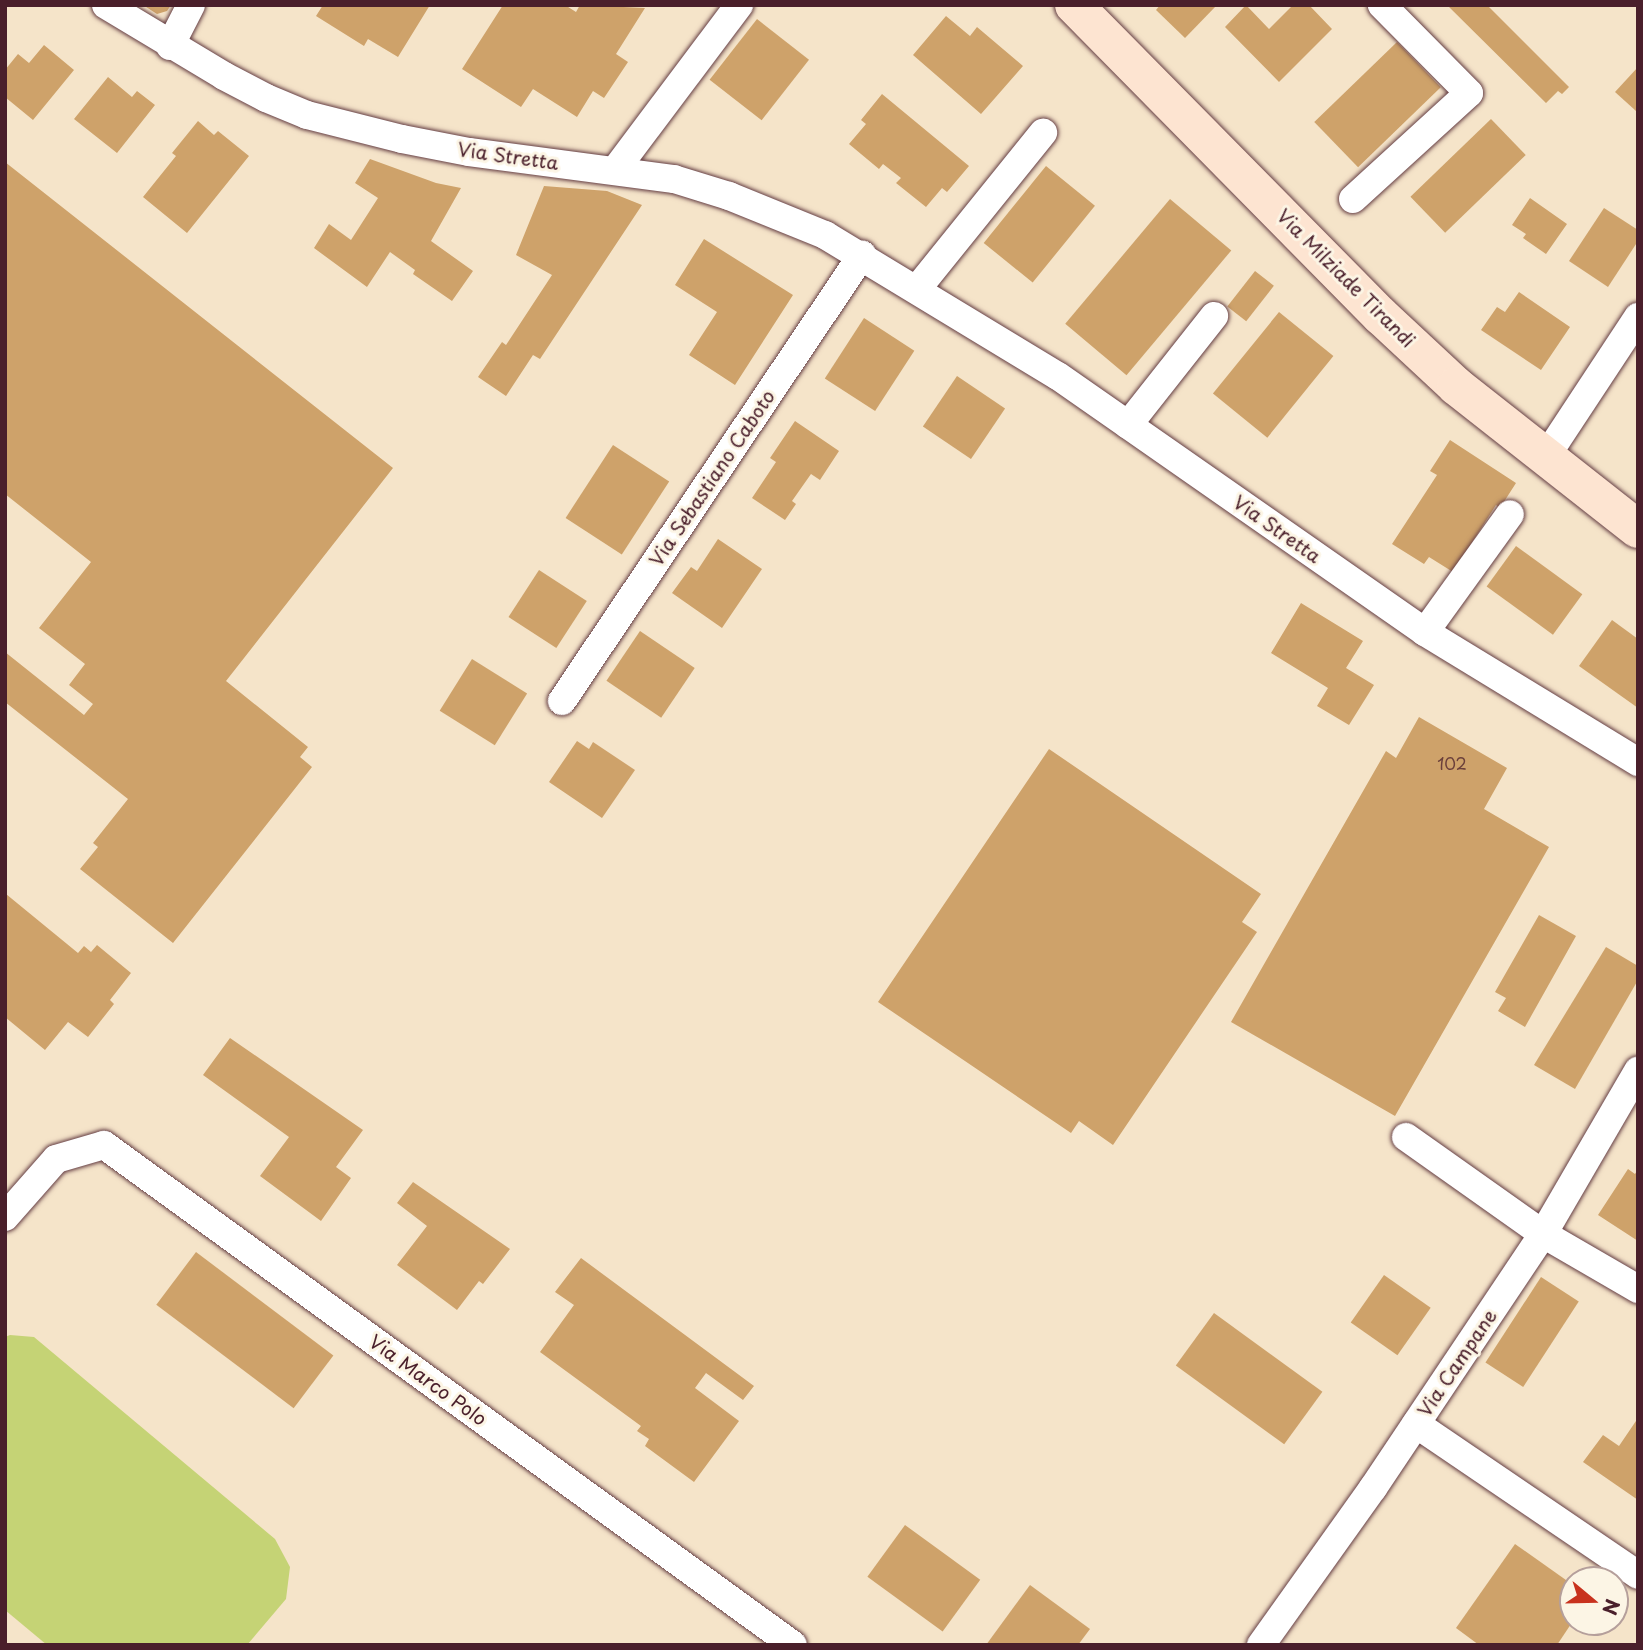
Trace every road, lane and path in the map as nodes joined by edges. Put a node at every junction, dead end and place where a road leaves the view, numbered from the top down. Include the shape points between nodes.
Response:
1 (106, 5) edge
2 (191, 5) edge
3 (739, 5) edge
4 (1074, 5) edge
5 (1382, 5) edge
6 (170, 46) junction
7 (1043, 133) dead end
8 (616, 169) junction
9 (1353, 199) dead end
10 (862, 256) junction
11 (917, 289) junction
12 (1214, 316) dead end
13 (1638, 317) edge
14 (1128, 425) junction
15 (1545, 458) junction
16 (1510, 514) dead end
17 (1638, 528) edge
18 (1425, 632) junction
19 (562, 701) dead end
20 (1638, 762) edge
21 (1638, 1071) edge
22 (1406, 1137) dead end
23 (5, 1217) edge
24 (1543, 1234) junction
25 (1638, 1289) edge
26 (1416, 1424) junction
27 (1638, 1575) edge
28 (793, 1645) edge
29 (1261, 1645) edge

1 - 6 street, Via Stretta
2 - 6 street
3 - 8 street
4 - 15 street, Via Milziade Tirandi via 1381,316 1456,386
5 - 9 street via 1469,93
6 - 8 street, Via Stretta via 265,98 352,127 469,152
7 - 11 street
8 - 10 street, Via Stretta via 674,179 729,196 825,235
10 - 11 street, Via Stretta
10 - 19 street, Via Sebastiano Caboto
11 - 14 street, Via Stretta
12 - 14 street
13 - 15 street
14 - 18 street, Via Stretta
15 - 17 street, Via Milziade Tirandi
16 - 18 street
18 - 20 street, Via Stretta
21 - 24 street, Via Campane
22 - 24 street
23 - 28 street, Via Marco Polo via 56,1159 104,1145
24 - 25 street
24 - 26 street, Via Campane
26 - 27 street
26 - 29 street, Via Campane

